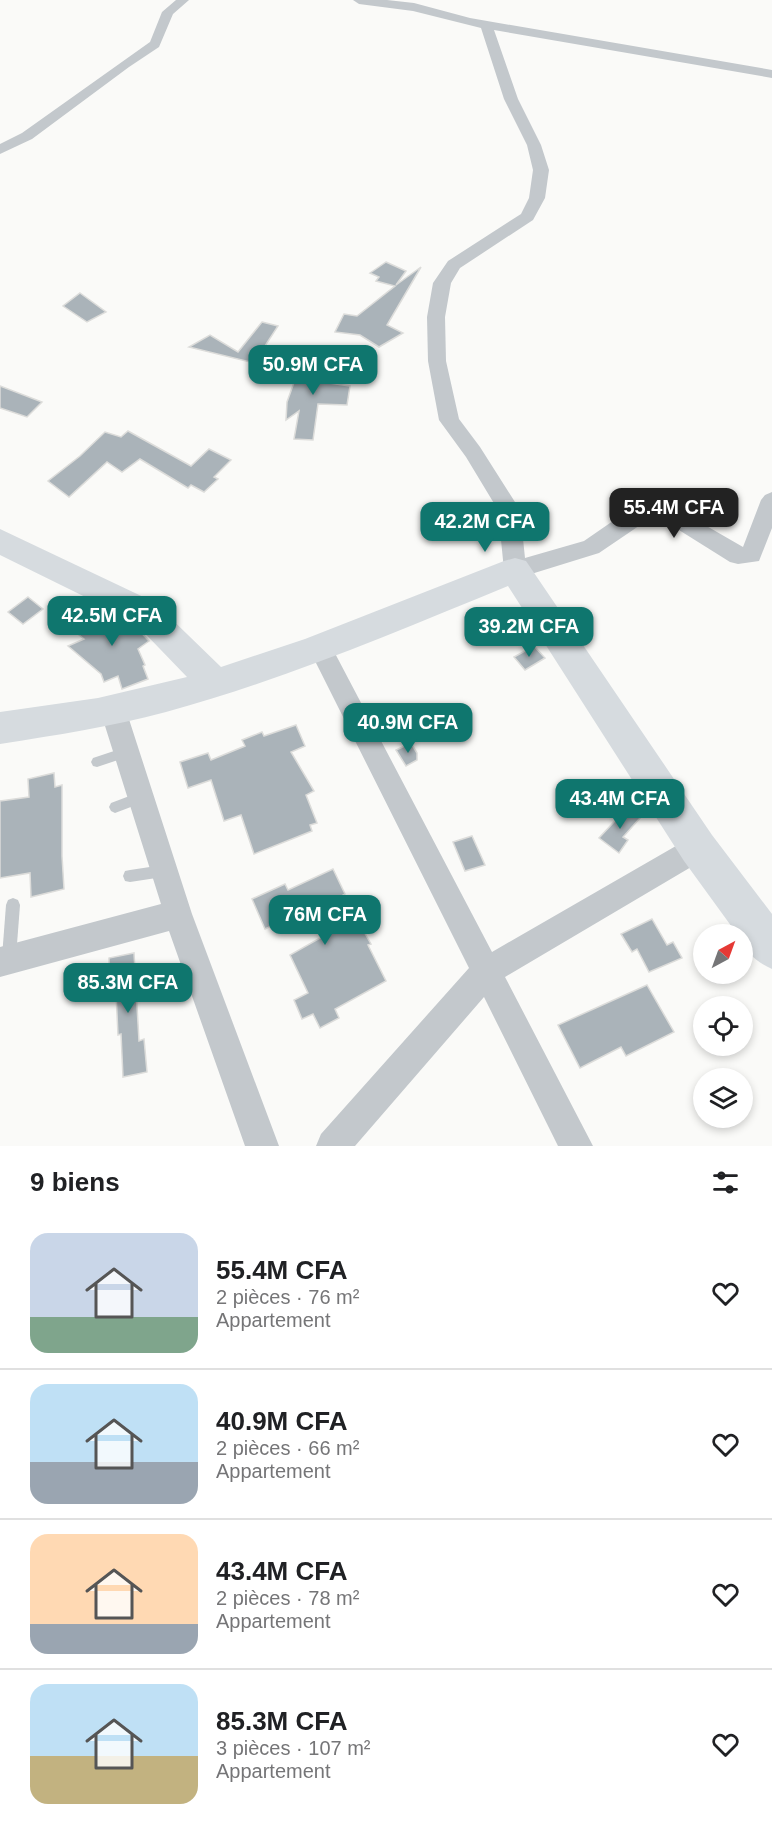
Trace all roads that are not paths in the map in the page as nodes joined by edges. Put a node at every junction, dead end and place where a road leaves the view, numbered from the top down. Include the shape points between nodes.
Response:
1 (183, 0) edge
2 (359, 0) edge
3 (474, 19) junction
4 (772, 74) edge
5 (0, 150) edge
6 (772, 500) edge
7 (0, 541) edge
8 (515, 570) junction
9 (320, 648) junction
10 (214, 683) junction
11 (113, 710) junction
12 (0, 728) edge
13 (126, 752) junction
14 (97, 762) dead end
15 (698, 848) junction
16 (163, 871) junction
17 (130, 876) dead end
18 (14, 905) dead end
19 (178, 914) junction
20 (772, 948) edge
21 (4, 961) edge
22 (487, 971) junction
23 (262, 1146) edge
24 (333, 1146) edge
25 (576, 1146) edge

1 - 5 street via 168,12 155,44 27,136
2 - 3 street
3 - 4 street
3 - 8 street via 534,145 541,170 537,198 527,217 454,266 442,283 436,318 437,361 449,420 509,510
6 - 8 street via 751,555 738,556 658,506 646,509 591,547
7 - 10 street via 143,611
8 - 9 street
8 - 15 street
9 - 10 street
9 - 22 street
10 - 11 street
11 - 12 street
11 - 13 street
13 - 14 lane
13 - 16 street via 128,802
15 - 20 street
15 - 22 street
16 - 17 lane
16 - 19 street
18 - 21 lane
19 - 21 street
19 - 23 street
22 - 24 street
22 - 25 street

